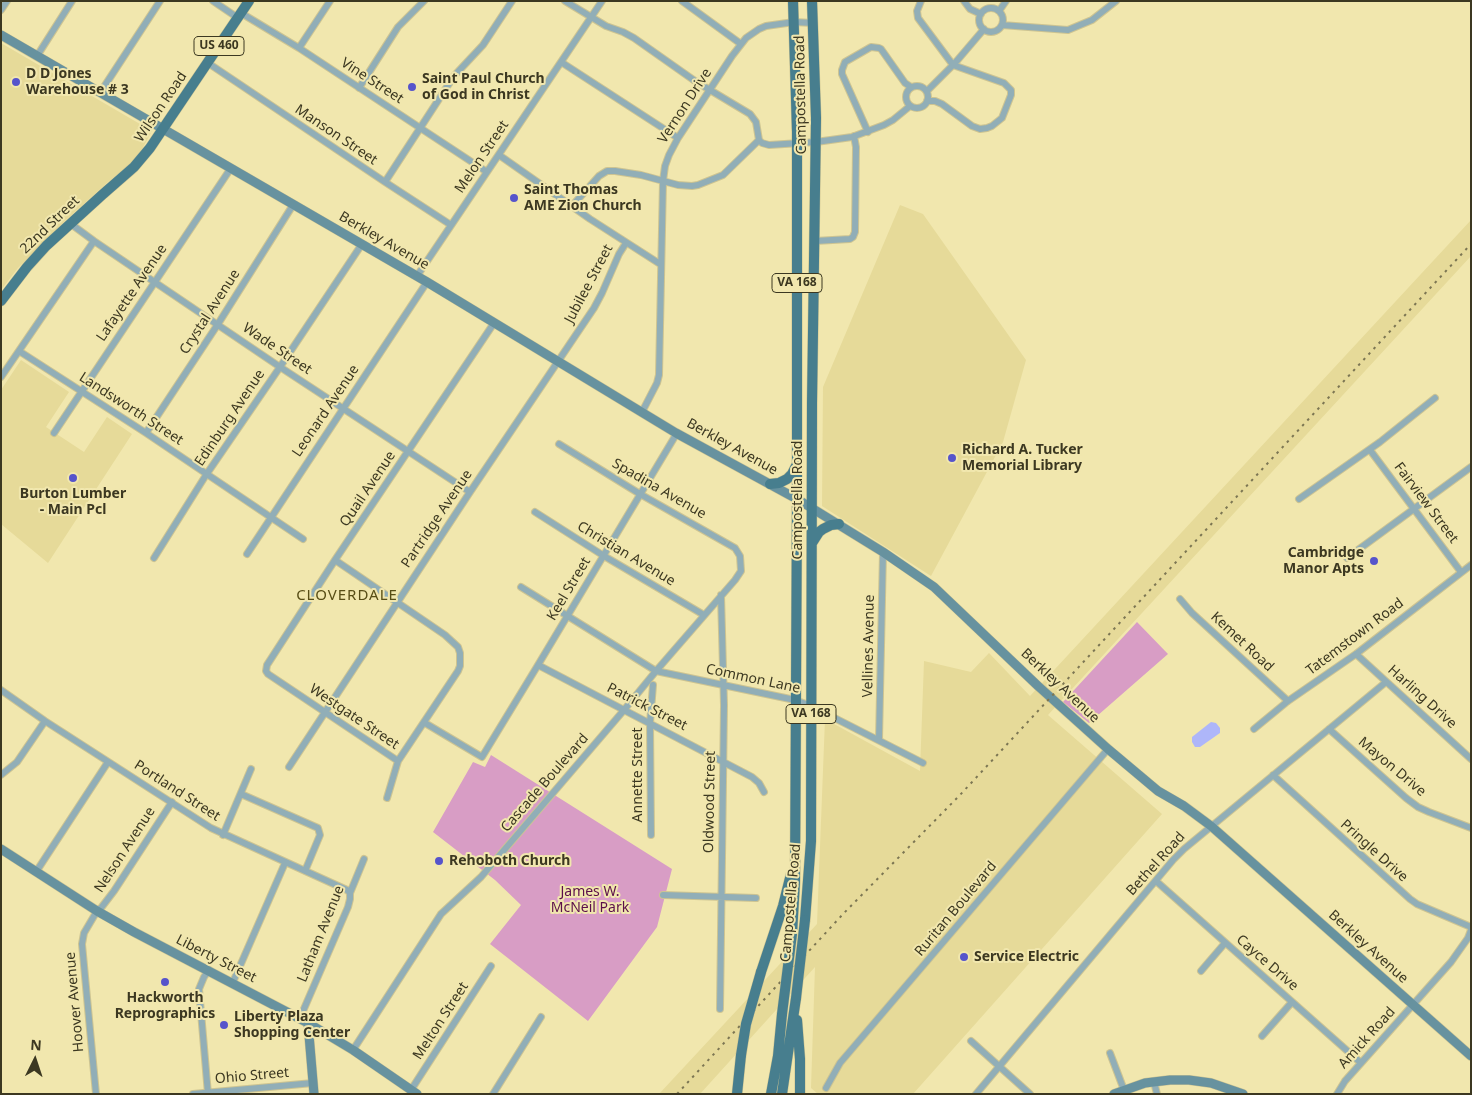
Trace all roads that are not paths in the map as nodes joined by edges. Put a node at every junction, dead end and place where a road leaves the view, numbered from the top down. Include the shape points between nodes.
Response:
1 (7, 1) edge
2 (72, 1) edge
3 (160, 1) edge
4 (213, 1) edge
5 (249, 1) edge
6 (330, 1) edge
7 (424, 1) edge
8 (512, 1) edge
9 (565, 1) edge
10 (602, 1) edge
11 (682, 1) edge
12 (793, 1) edge
13 (812, 1) edge
14 (921, 1) edge
15 (964, 1) edge
16 (1006, 1) edge
17 (1116, 1) edge
18 (1, 10) edge
19 (999, 11) junction
20 (981, 14) junction
21 (240, 15) junction
22 (591, 17) junction
23 (794, 22) junction
24 (813, 23) junction
25 (1002, 25) junction
26 (984, 29) junction
27 (1, 35) edge
28 (741, 44) junction
29 (299, 48) junction
30 (37, 56) junction
31 (561, 62) junction
32 (208, 63) junction
33 (953, 65) junction
34 (359, 88) junction
35 (911, 88) junction
36 (710, 90) junction
37 (927, 91) junction
38 (100, 93) junction
39 (927, 101) junction
40 (910, 106) junction
41 (421, 128) junction
42 (163, 130) junction
43 (868, 132) junction
44 (854, 136) junction
45 (678, 138) junction
46 (759, 140) junction
47 (816, 142) junction
48 (797, 143) junction
49 (498, 155) junction
50 (231, 168) junction
51 (487, 172) junction
52 (663, 181) junction
53 (385, 182) junction
54 (102, 195) joint
55 (293, 204) junction
56 (572, 206) junction
57 (71, 224) junction
58 (451, 225) junction
59 (815, 240) junction
60 (94, 241) junction
61 (626, 243) junction
62 (362, 244) junction
63 (660, 264) junction
64 (417, 276) junction
65 (154, 282) junction
66 (427, 282) junction
67 (1, 301) edge
68 (494, 323) junction
69 (218, 324) junction
70 (19, 351) junction
71 (558, 362) junction
72 (280, 367) junction
73 (1, 378) edge
74 (81, 391) junction
75 (1435, 398) dead end
76 (343, 408) junction
77 (642, 412) junction
78 (54, 432) dead end
79 (146, 433) junction
80 (677, 433) junction
81 (559, 444) dead end
82 (1370, 450) junction
83 (408, 451) junction
84 (797, 462) junction
85 (1471, 467) edge
86 (206, 475) junction
87 (770, 484) junction
88 (470, 492) junction
89 (640, 494) junction
90 (797, 499) junction
91 (1298, 499) dead end
92 (812, 508) junction
93 (1414, 509) junction
94 (535, 512) dead end
95 (271, 517) junction
96 (839, 524) junction
97 (303, 539) dead end
98 (812, 544) junction
99 (883, 552) junction
100 (247, 554) dead end
101 (604, 556) junction
102 (154, 558) dead end
103 (1347, 558) dead end
104 (335, 560) junction
105 (741, 560) joint
106 (1471, 565) edge
107 (1461, 572) junction
108 (521, 587) dead end
109 (721, 596) junction
110 (1180, 600) dead end
111 (398, 601) junction
112 (704, 615) junction
113 (567, 617) junction
114 (1356, 654) junction
115 (538, 665) junction
116 (266, 671) joint
117 (656, 671) junction
118 (1386, 682) junction
119 (653, 685) dead end
120 (722, 686) junction
121 (1, 690) edge
122 (795, 700) junction
123 (1288, 701) junction
124 (811, 706) junction
125 (624, 710) junction
126 (325, 712) junction
127 (45, 721) junction
128 (650, 723) junction
129 (425, 724) junction
130 (1329, 728) junction
131 (1254, 729) dead end
132 (879, 740) junction
133 (1108, 749) junction
134 (1471, 759) edge
135 (722, 760) junction
136 (398, 761) junction
137 (108, 762) junction
138 (923, 763) dead end
139 (289, 766) dead end
140 (251, 770) dead end
141 (1, 775) edge
142 (1273, 775) junction
143 (764, 792) dead end
144 (241, 794) junction
145 (387, 798) dead end
146 (172, 802) junction
147 (1211, 826) junction
148 (1471, 828) edge
149 (223, 835) junction
150 (651, 835) dead end
151 (1, 849) edge
152 (795, 856) junction
153 (364, 858) dead end
154 (285, 863) junction
155 (305, 871) junction
156 (36, 872) junction
157 (1156, 881) junction
158 (350, 893) junction
159 (663, 895) dead end
160 (721, 896) junction
161 (756, 898) dead end
162 (97, 911) junction
163 (1471, 928) edge
164 (1225, 943) junction
165 (491, 966) dead end
166 (209, 970) junction
167 (1201, 971) dead end
168 (233, 982) junction
169 (796, 998) junction
170 (1292, 1002) junction
171 (1413, 1006) junction
172 (720, 1009) dead end
173 (541, 1017) dead end
174 (304, 1021) junction
175 (1262, 1036) dead end
176 (971, 1041) dead end
177 (353, 1050) junction
178 (1110, 1053) dead end
179 (1471, 1056) edge
180 (1362, 1063) junction
181 (1000, 1066) junction
182 (1154, 1082) junction
183 (313, 1083) junction
184 (826, 1088) dead end
185 (1124, 1090) junction
186 (414, 1092) edge
187 (208, 1093) edge
188 (96, 1094) edge
189 (193, 1094) edge
190 (314, 1094) edge
191 (493, 1094) edge
192 (737, 1094) edge
193 (771, 1094) edge
194 (782, 1094) edge
195 (800, 1094) edge
196 (976, 1094) edge
197 (1030, 1094) edge
198 (1114, 1094) edge
199 (1157, 1094) edge
200 (1243, 1094) edge
201 (1337, 1094) edge

1 - 18 street
2 - 30 street
3 - 38 street
4 - 21 street, Vine Street
5 - 21 main road, Wilson Road / US 460
6 - 29 street
7 - 34 street via 398,27
8 - 41 street via 480,49 454,76
9 - 22 street
10 - 22 street, Melon Street
11 - 28 street
12 - 23 main road, Campostella Road / VA 168
13 - 24 main road, Campostella Road / VA 168
14 - 33 street via 918,18
15 - 20 street via 970,9
16 - 19 street
17 - 25 street via 1092,20 1068,30
19 - 20 street via 988,8
19 - 25 street via 1003,17
20 - 26 street via 980,23
21 - 29 street, Vine Street
21 - 32 main road, Wilson Road / US 460
22 - 31 street, Melon Street
22 - 36 street via 634,38
23 - 24 street, Vernon Drive
23 - 28 street, Vernon Drive via 766,26
23 - 48 main road, Campostella Road / VA 168
24 - 47 main road, Campostella Road / VA 168
25 - 26 street via 990,32
26 - 33 street
27 - 30 street, Berkley Avenue
28 - 36 street, Vernon Drive
29 - 34 street, Vine Street
30 - 38 street, Berkley Avenue
31 - 45 street
31 - 49 street, Melon Street
32 - 42 main road, Wilson Road / US 460
32 - 53 street, Manson Street
33 - 37 street
33 - 39 street via 1008,86 1011,95 1002,118 992,126 980,129 942,104
34 - 41 street, Vine Street
35 - 37 street via 918,86
35 - 40 street via 905,96
35 - 43 street via 879,48 871,47 845,62 842,74
36 - 45 street, Vernon Drive
36 - 46 street via 750,114 756,122
37 - 39 street
38 - 42 street, Berkley Avenue
39 - 40 street via 920,108
40 - 43 street via 893,120
41 - 51 street, Vine Street
41 - 53 street
42 - 50 street, Berkley Avenue
42 - 54 main road, Wilson Road / US 460 via 134,167
43 - 44 street
44 - 47 street
44 - 59 street via 855,232 850,239
45 - 52 street, Vernon Drive via 667,160
46 - 48 street via 765,144
46 - 52 street via 724,175 692,186
47 - 48 street
47 - 59 main road, Campostella Road / VA 168
48 - 84 main road, Campostella Road / VA 168
49 - 51 street, Melon Street
49 - 56 street
50 - 55 street, Berkley Avenue
50 - 65 street, Lafayette Avenue
51 - 58 street, Melon Street
52 - 56 street via 607,172 599,176
52 - 63 street, Vernon Drive
53 - 58 street, Manson Street
54 - 57 main road, 22nd Street / US 460
55 - 62 street, Berkley Avenue
55 - 69 street, Crystal Avenue
56 - 61 street
57 - 60 street, Wade Street
57 - 67 main road, 22nd Street / US 460 via 46,246
58 - 64 street, Melon Street
59 - 92 main road, Campostella Road / VA 168
60 - 65 street, Wade Street
60 - 70 street
61 - 63 street
61 - 71 street, Jubilee Street via 594,308
62 - 64 street, Berkley Avenue
62 - 72 street, Edinburg Avenue
63 - 77 street, Vernon Drive via 659,375
64 - 66 street, Berkley Avenue
65 - 69 street, Wade Street
65 - 74 street, Lafayette Avenue
66 - 68 street, Berkley Avenue
66 - 76 street, Leonard Avenue
68 - 71 street, Berkley Avenue
68 - 83 street, Quail Avenue
69 - 72 street, Wade Street
69 - 79 street, Crystal Avenue
70 - 73 street
70 - 74 street, Landsworth Street
71 - 77 street, Berkley Avenue
71 - 88 street, Partridge Avenue
72 - 76 street, Wade Street
72 - 86 street, Edinburg Avenue
74 - 78 street, Lafayette Avenue
74 - 79 street, Landsworth Street
75 - 82 street
76 - 83 street, Wade Street
76 - 95 street, Leonard Avenue
77 - 80 street, Berkley Avenue
79 - 86 street, Landsworth Street
80 - 87 street, Berkley Avenue
80 - 89 street, Keel Street
81 - 89 street, Spadina Avenue
82 - 91 street
82 - 93 street, Fairview Street
83 - 88 street, Wade Street
83 - 104 street, Quail Avenue
84 - 87 main road via 787,479
84 - 90 main road, Campostella Road / VA 168
85 - 93 street
86 - 95 street, Landsworth Street
86 - 102 street, Edinburg Avenue
87 - 90 street, Berkley Avenue
88 - 111 street, Partridge Avenue
89 - 101 street, Keel Street
89 - 105 street, Spadina Avenue via 728,543 739,552
90 - 92 street, Berkley Avenue
90 - 122 main road, Campostella Road / VA 168
92 - 96 street, Berkley Avenue
92 - 98 main road, Campostella Road / VA 168
93 - 103 street
93 - 107 street, Fairview Street
94 - 101 street, Christian Avenue
95 - 97 street, Landsworth Street
95 - 100 street, Leonard Avenue
96 - 98 main road via 823,529
96 - 99 street, Berkley Avenue
98 - 124 main road, Campostella Road / VA 168
99 - 132 street, Vellines Avenue
99 - 133 street, Berkley Avenue via 934,588
101 - 112 street, Christian Avenue
101 - 113 street, Keel Street
104 - 111 street
104 - 116 street, Quail Avenue via 268,662
105 - 109 street, Cascade Boulevard via 738,575
106 - 107 street, Tatemstown Road
107 - 114 street, Tatemstown Road
108 - 113 street, Common Lane
109 - 112 street, Cascade Boulevard
109 - 120 street, Oldwood Street
110 - 123 street, Kemet Road
111 - 126 street, Partridge Avenue
111 - 129 street, Westgate Street via 453,641 460,652 458,671
112 - 117 street, Cascade Boulevard
113 - 115 street, Keel Street
113 - 117 street, Common Lane
114 - 118 street, Harling Drive
114 - 123 street, Tatemstown Road
115 - 125 street, Patrick Street
115 - 129 street, Keel Street via 482,757
116 - 126 street, Westgate Street
117 - 120 street, Common Lane
117 - 125 street, Cascade Boulevard
118 - 130 street, Bethel Road
118 - 134 street, Harling Drive
119 - 128 street, Annette Street
120 - 122 street, Common Lane
120 - 135 street, Oldwood Street
121 - 127 street, Portland Street
122 - 124 street, Common Lane
122 - 152 main road, Campostella Road / VA 168
123 - 131 street, Tatemstown Road
124 - 132 street, Common Lane
124 - 169 main road, Campostella Road / VA 168, bridge via 811,841
125 - 128 street, Patrick Street
125 - 177 street, Cascade Boulevard via 481,877 441,914
126 - 136 street, Westgate Street
126 - 139 street, Partridge Avenue
127 - 137 street, Portland Street
127 - 141 street via 17,762
128 - 135 street, Patrick Street
128 - 150 street, Annette Street
129 - 136 street, Westgate Street
130 - 142 street, Bethel Road
130 - 148 street, Mayon Drive via 1412,802
132 - 138 street, Common Lane
133 - 147 street, Berkley Avenue via 1158,790
133 - 184 street, Ruritan Boulevard via 840,1064
135 - 143 street, Patrick Street via 756,779
135 - 160 street, Oldwood Street
136 - 145 street
137 - 146 street, Portland Street
137 - 156 street
140 - 144 street
142 - 147 street, Bethel Road
142 - 163 street, Pringle Drive via 1410,899
144 - 149 street
144 - 155 street via 318,828 320,835
146 - 149 street, Portland Street
146 - 162 street, Nelson Avenue via 114,891
147 - 157 street, Bethel Road via 1184,849
147 - 171 street, Berkley Avenue
149 - 154 street, Portland Street
151 - 156 street, Liberty Street
152 - 192 main road, bridge via 746,1024
152 - 193 main road, VA 168, bridge via 792,934
153 - 158 street, Latham Avenue
154 - 155 street, Portland Street
154 - 168 street
155 - 158 street, Portland Street
156 - 162 street, Liberty Street
157 - 164 street, Cayce Drive
157 - 181 street, Bethel Road
158 - 174 street, Latham Avenue via 348,907
159 - 160 street
160 - 161 street
160 - 172 street, Oldwood Street
162 - 166 street, Liberty Street
162 - 188 street, Hoover Avenue via 84,933 82,944
163 - 171 street, Amick Road via 1457,954
164 - 167 street
164 - 170 street, Cayce Drive
165 - 186 street, Melton Street
166 - 168 street, Liberty Street
166 - 187 street via 199,989
168 - 174 street, Liberty Street
169 - 194 main road, VA 168
169 - 195 main road
170 - 175 street
170 - 180 street, Cayce Drive
171 - 179 street, Berkley Avenue
171 - 180 street, Amick Road
173 - 191 street
174 - 177 street, Liberty Street
174 - 183 street
176 - 181 street
177 - 186 street, Liberty Street
178 - 185 street
180 - 201 street, Amick Road
181 - 196 street, Bethel Road
181 - 197 street
182 - 185 street
182 - 199 street
182 - 200 street via 1200,1082
183 - 187 street, Ohio Street
183 - 190 street
185 - 198 street
187 - 189 street, Ohio Street

